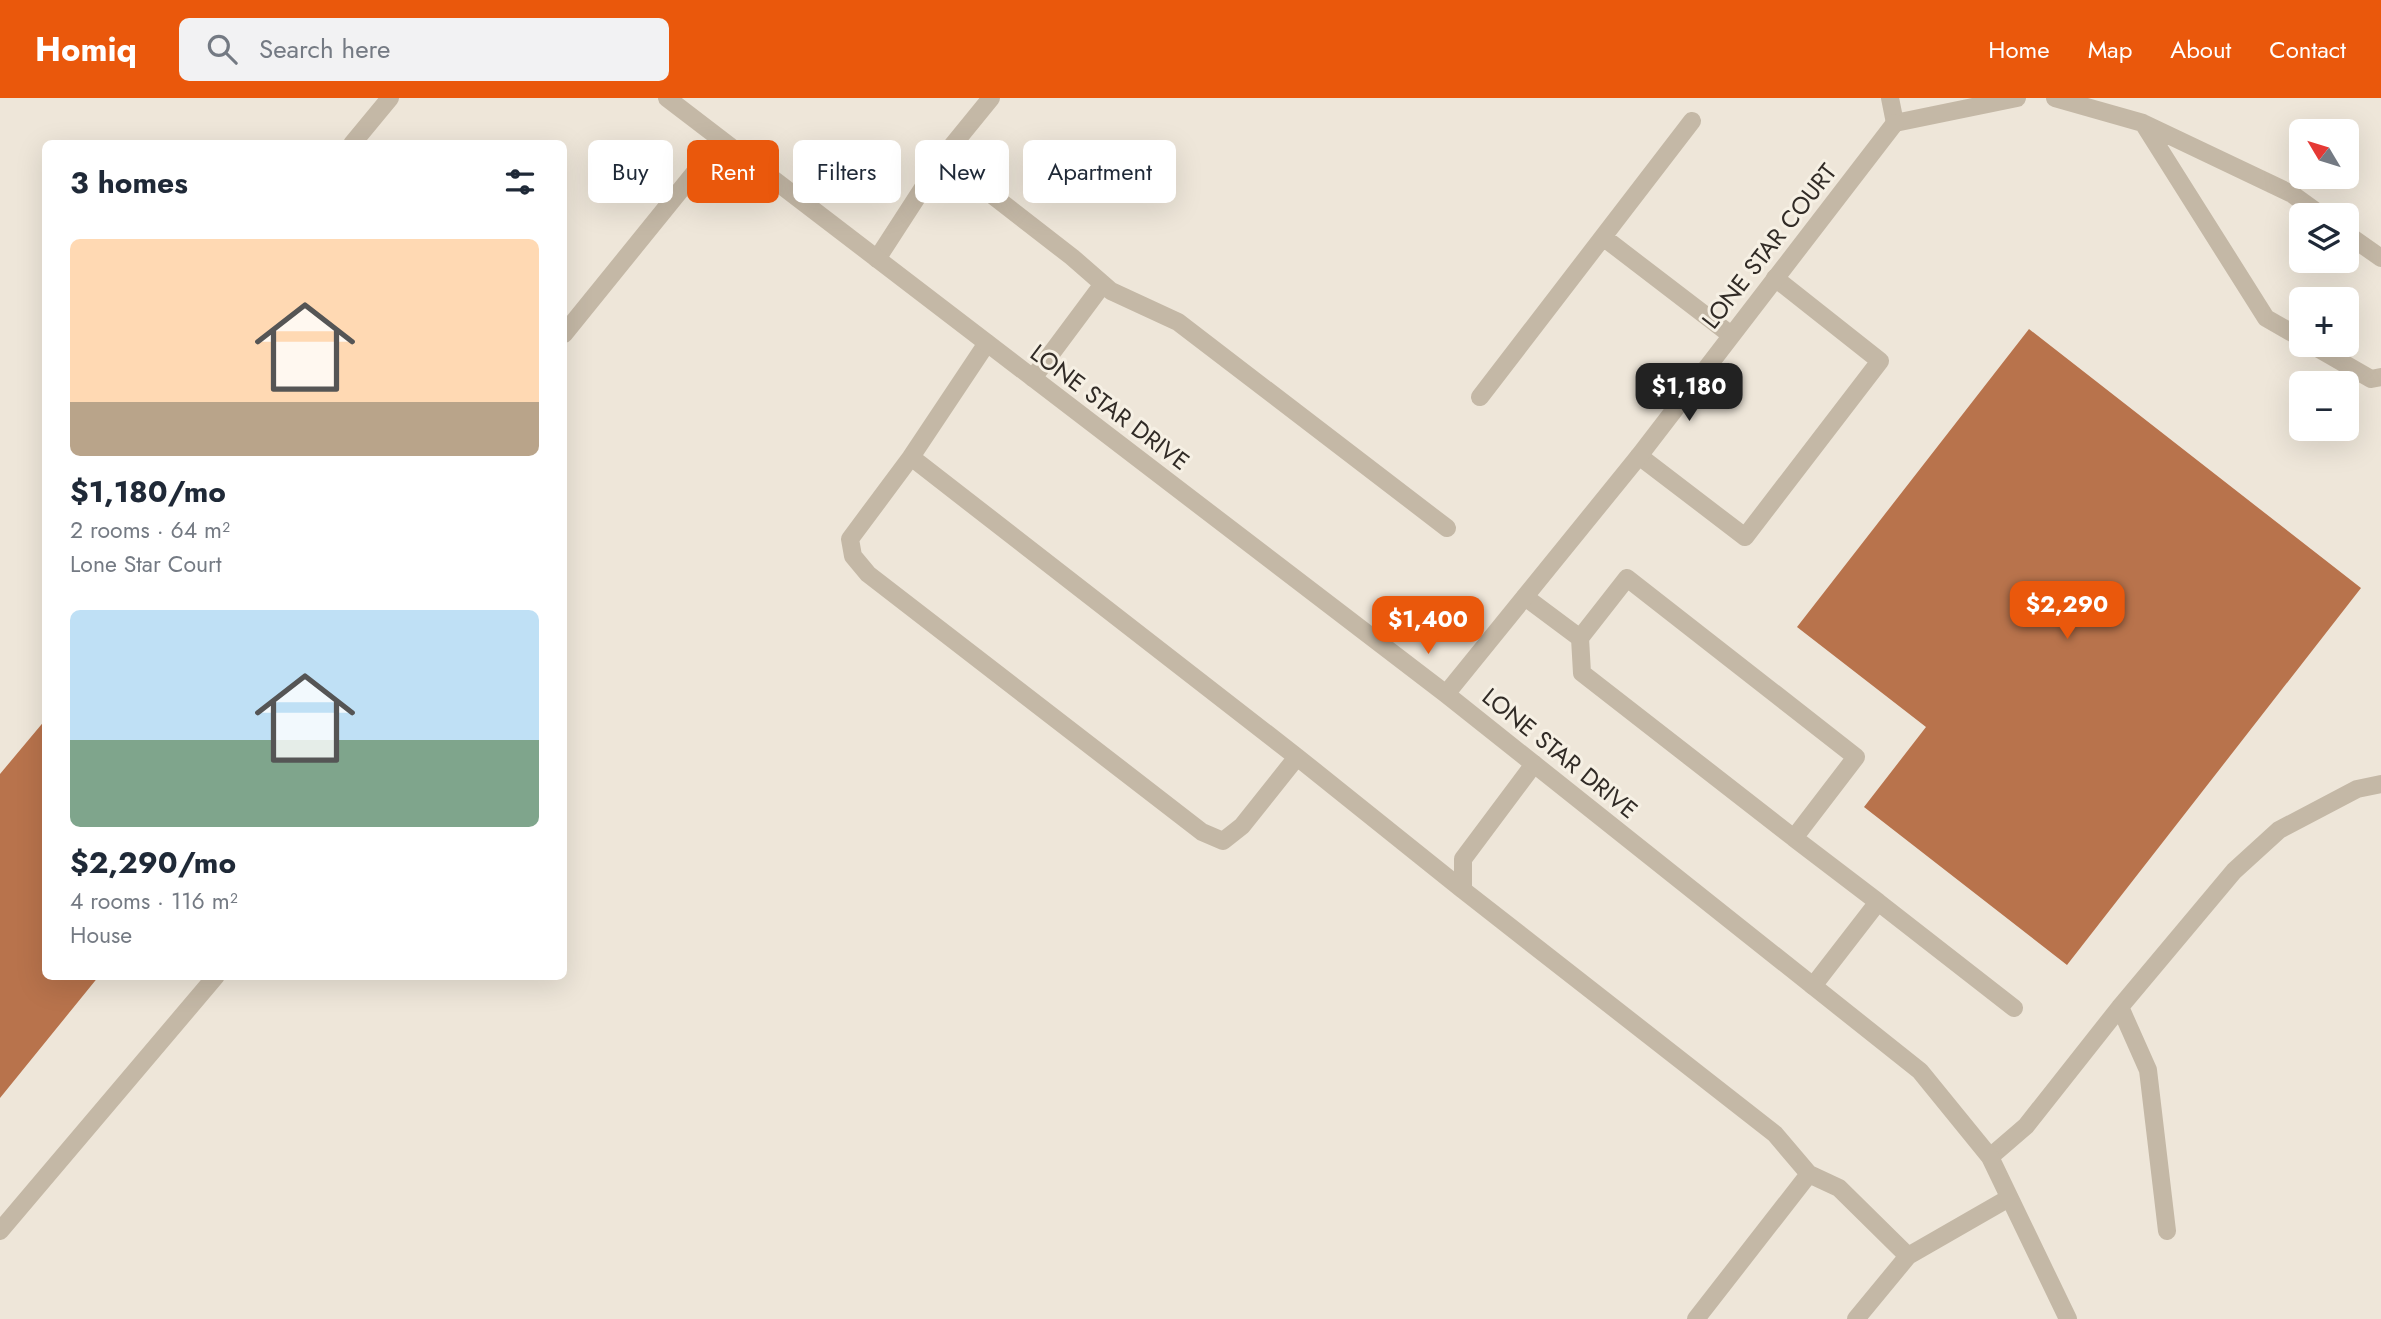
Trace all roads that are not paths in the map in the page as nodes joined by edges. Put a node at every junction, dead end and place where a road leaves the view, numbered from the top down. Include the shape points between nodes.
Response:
1 (390, 98) edge
2 (667, 98) edge
3 (990, 98) edge
4 (1890, 98) edge
5 (2017, 98) edge
6 (2056, 98) edge
7 (1692, 121) dead end
8 (2143, 122) junction
9 (1895, 123) junction
10 (355, 140) edge
11 (721, 140) edge
12 (957, 140) edge
13 (687, 182) edge
14 (779, 184) edge
15 (915, 200) edge
16 (1001, 203) edge
17 (2304, 203) edge
18 (1602, 237) junction
19 (2359, 242) edge
20 (2381, 258) edge
21 (877, 259) junction
22 (1775, 278) junction
23 (1103, 284) junction
24 (567, 330) edge
25 (2289, 331) edge
26 (1731, 335) junction
27 (987, 343) junction
28 (2333, 357) edge
29 (2381, 377) edge
30 (1033, 379) junction
31 (1479, 397) dead end
32 (1639, 456) junction
33 (911, 457) junction
34 (1447, 528) dead end
35 (1525, 597) junction
36 (1580, 638) junction
37 (1446, 694) junction
38 (1297, 757) junction
39 (1534, 764) junction
40 (2381, 783) edge
41 (1794, 838) junction
42 (1463, 890) junction
43 (1878, 902) junction
44 (213, 980) edge
45 (1813, 986) junction
46 (2120, 1007) junction
47 (2014, 1008) dead end
48 (1990, 1157) junction
49 (1809, 1174) junction
50 (2008, 1198) junction
51 (0, 1231) edge
52 (2167, 1231) dead end
53 (1908, 1256) junction
54 (1696, 1319) edge
55 (1856, 1319) edge
56 (2068, 1319) edge

1 - 10 street
2 - 11 street, LONE STAR DRIVE
3 - 12 street
4 - 9 street
5 - 9 street
6 - 8 street
7 - 18 street
8 - 17 street
8 - 25 street via 2266,318
9 - 22 street, LONE STAR COURT
13 - 24 street
14 - 21 street, LONE STAR DRIVE
15 - 21 street
16 - 23 street
18 - 26 street
18 - 31 street
19 - 20 street
21 - 27 street, LONE STAR DRIVE
22 - 26 street, LONE STAR COURT
22 - 32 street via 1880,361 1745,537
23 - 30 street
23 - 34 street via 1178,322
26 - 32 street, LONE STAR COURT
27 - 30 street, LONE STAR DRIVE
27 - 33 street
28 - 29 street via 2371,379
30 - 37 street, LONE STAR DRIVE
32 - 35 street, LONE STAR COURT
33 - 38 street
33 - 38 street via 850,539 853,556 868,574 1191,824 1223,841 1242,826
35 - 36 street
35 - 37 street, LONE STAR COURT
36 - 41 street via 1582,673
36 - 41 street via 1627,578 1856,757
37 - 39 street, LONE STAR DRIVE
38 - 42 street
39 - 42 street via 1463,859
39 - 45 street, LONE STAR DRIVE
40 - 46 street via 2357,789 2279,830 2234,871
41 - 43 street
42 - 49 street via 1776,1134
43 - 45 street
43 - 47 street
44 - 51 street
45 - 48 street, LONE STAR DRIVE via 1920,1071
46 - 48 street via 2026,1126
46 - 52 street via 2148,1070
48 - 50 street, LONE STAR DRIVE
49 - 53 street via 1839,1188
49 - 54 street
50 - 53 street
50 - 56 street, LONE STAR DRIVE
53 - 55 street

